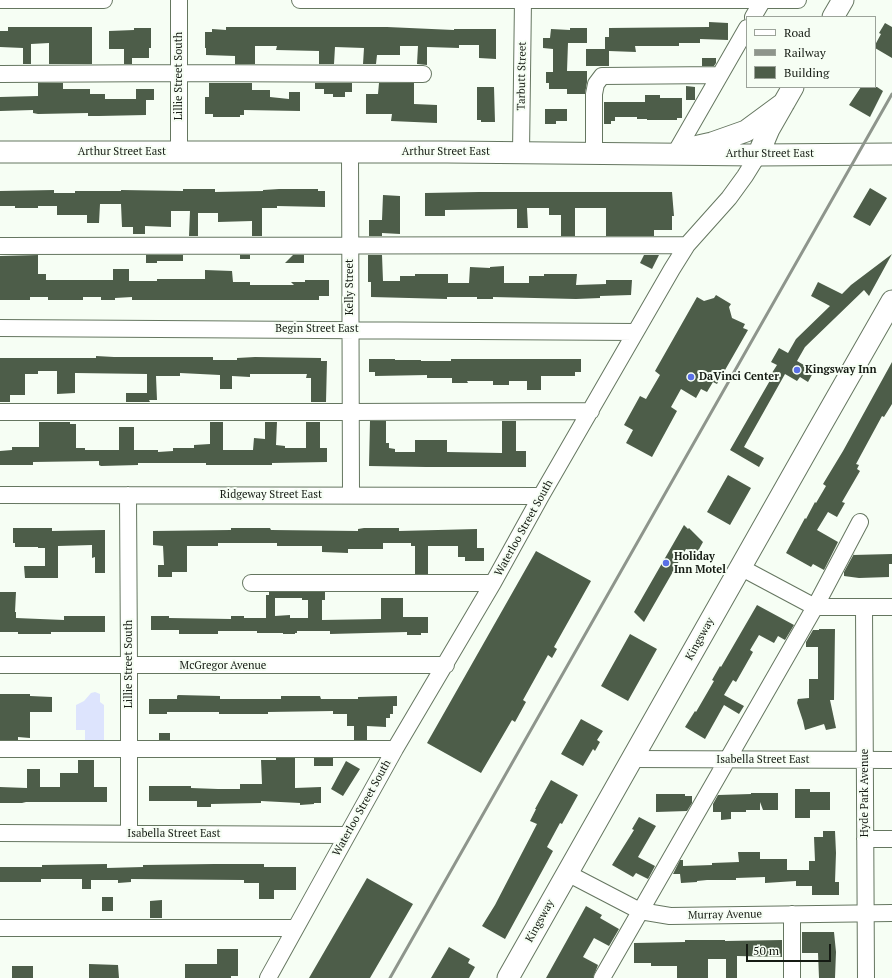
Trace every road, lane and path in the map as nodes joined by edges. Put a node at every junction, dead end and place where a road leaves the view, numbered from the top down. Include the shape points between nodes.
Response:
1 (0, 0) edge
2 (104, 0) edge
3 (180, 0) edge
4 (300, 0) edge
5 (523, 0) edge
6 (539, 0) edge
7 (763, 0) edge
8 (798, 0) edge
9 (843, 0) edge
10 (754, 16) edge
11 (834, 16) edge
12 (746, 30) edge
13 (179, 73) junction
14 (0, 74) edge
15 (423, 74) dead end
16 (720, 75) junction
17 (789, 95) edge
18 (0, 152) edge
19 (350, 152) junction
20 (521, 152) junction
21 (670, 152) junction
22 (179, 153) junction
23 (594, 153) junction
24 (892, 154) edge
25 (758, 155) junction
26 (686, 245) junction
27 (0, 246) edge
28 (350, 246) junction
29 (892, 301) edge
30 (0, 328) edge
31 (350, 329) junction
32 (635, 332) junction
33 (591, 411) junction
34 (0, 412) edge
35 (350, 412) junction
36 (0, 495) edge
37 (128, 495) junction
38 (351, 495) junction
39 (541, 496) junction
40 (860, 522) dead end
41 (740, 567) junction
42 (251, 583) dead end
43 (494, 583) junction
44 (815, 607) junction
45 (864, 607) junction
46 (892, 607) edge
47 (0, 665) edge
48 (446, 665) junction
49 (129, 666) junction
50 (129, 749) junction
51 (395, 749) junction
52 (0, 750) edge
53 (633, 758) junction
54 (727, 759) junction
55 (865, 760) junction
56 (892, 760) edge
57 (0, 833) edge
58 (128, 833) junction
59 (347, 835) junction
60 (865, 839) junction
61 (892, 839) edge
62 (567, 873) junction
63 (640, 911) junction
64 (865, 913) junction
65 (892, 913) edge
66 (792, 914) junction
67 (0, 928) edge
68 (296, 928) junction
69 (268, 978) edge
70 (508, 978) edge
71 (602, 978) edge
72 (792, 978) edge
73 (866, 978) edge

1 - 2 street
3 - 13 street, Lillie Street South
4 - 5 street
5 - 6 street
5 - 20 street, Tarbutt Street
6 - 7 street
7 - 8 street
7 - 10 street
9 - 11 main road
12 - 16 street
13 - 14 street
13 - 15 street
13 - 22 street, Lillie Street South
16 - 21 street
16 - 23 street via 602,76 596,84 594,94
17 - 21 main road via 746,131 712,143
17 - 25 main road, Waterloo Street South via 769,129
18 - 22 main road, Arthur Street East
19 - 20 main road, Arthur Street East
19 - 22 main road, Arthur Street East
19 - 28 street, Kelly Street
20 - 23 main road, Arthur Street East
21 - 23 main road, Arthur Street East
21 - 25 main road, Arthur Street East
24 - 25 main road, Arthur Street East
25 - 26 street, Waterloo Street South via 729,198
26 - 28 street
26 - 32 street, Waterloo Street South
27 - 28 street
28 - 31 street, Kelly Street
29 - 41 main road, Kingsway
30 - 31 street, Begin Street East
31 - 32 street, Begin Street East
31 - 35 street, Kelly Street
32 - 33 street, Waterloo Street South
33 - 35 street
33 - 39 street, Waterloo Street South
34 - 35 street
35 - 38 street, Kelly Street
36 - 37 street, Ridgeway Street East
37 - 38 street, Ridgeway Street East
37 - 49 street, Lillie Street South
38 - 39 street, Ridgeway Street East
39 - 43 street, Waterloo Street South
40 - 44 street
41 - 44 street
41 - 53 main road, Kingsway
42 - 43 street
43 - 48 street, Waterloo Street South
44 - 45 street
44 - 54 street
45 - 46 street
45 - 55 street, Hyde Park Avenue
47 - 49 street, McGregor Avenue
48 - 49 street, McGregor Avenue
48 - 51 street, Waterloo Street South
49 - 50 street, Lillie Street South
50 - 51 street
50 - 52 street
50 - 58 street, Lillie Street South
51 - 59 street, Waterloo Street South
53 - 54 street, Isabella Street East
53 - 62 main road, Kingsway
54 - 55 street, Isabella Street East
54 - 63 street
55 - 56 street, Isabella Street East
55 - 60 street, Hyde Park Avenue
57 - 58 street, Isabella Street East
58 - 59 street, Isabella Street East
59 - 68 street, Waterloo Street South
60 - 61 street
60 - 64 street, Hyde Park Avenue
62 - 63 street, Murray Avenue
62 - 70 main road, Kingsway
63 - 66 street, Murray Avenue via 670,916
63 - 71 street
64 - 65 street, Murray Avenue
64 - 66 street, Murray Avenue
64 - 73 street, Hyde Park Avenue
66 - 72 street
67 - 68 street
68 - 69 street, Waterloo Street South

